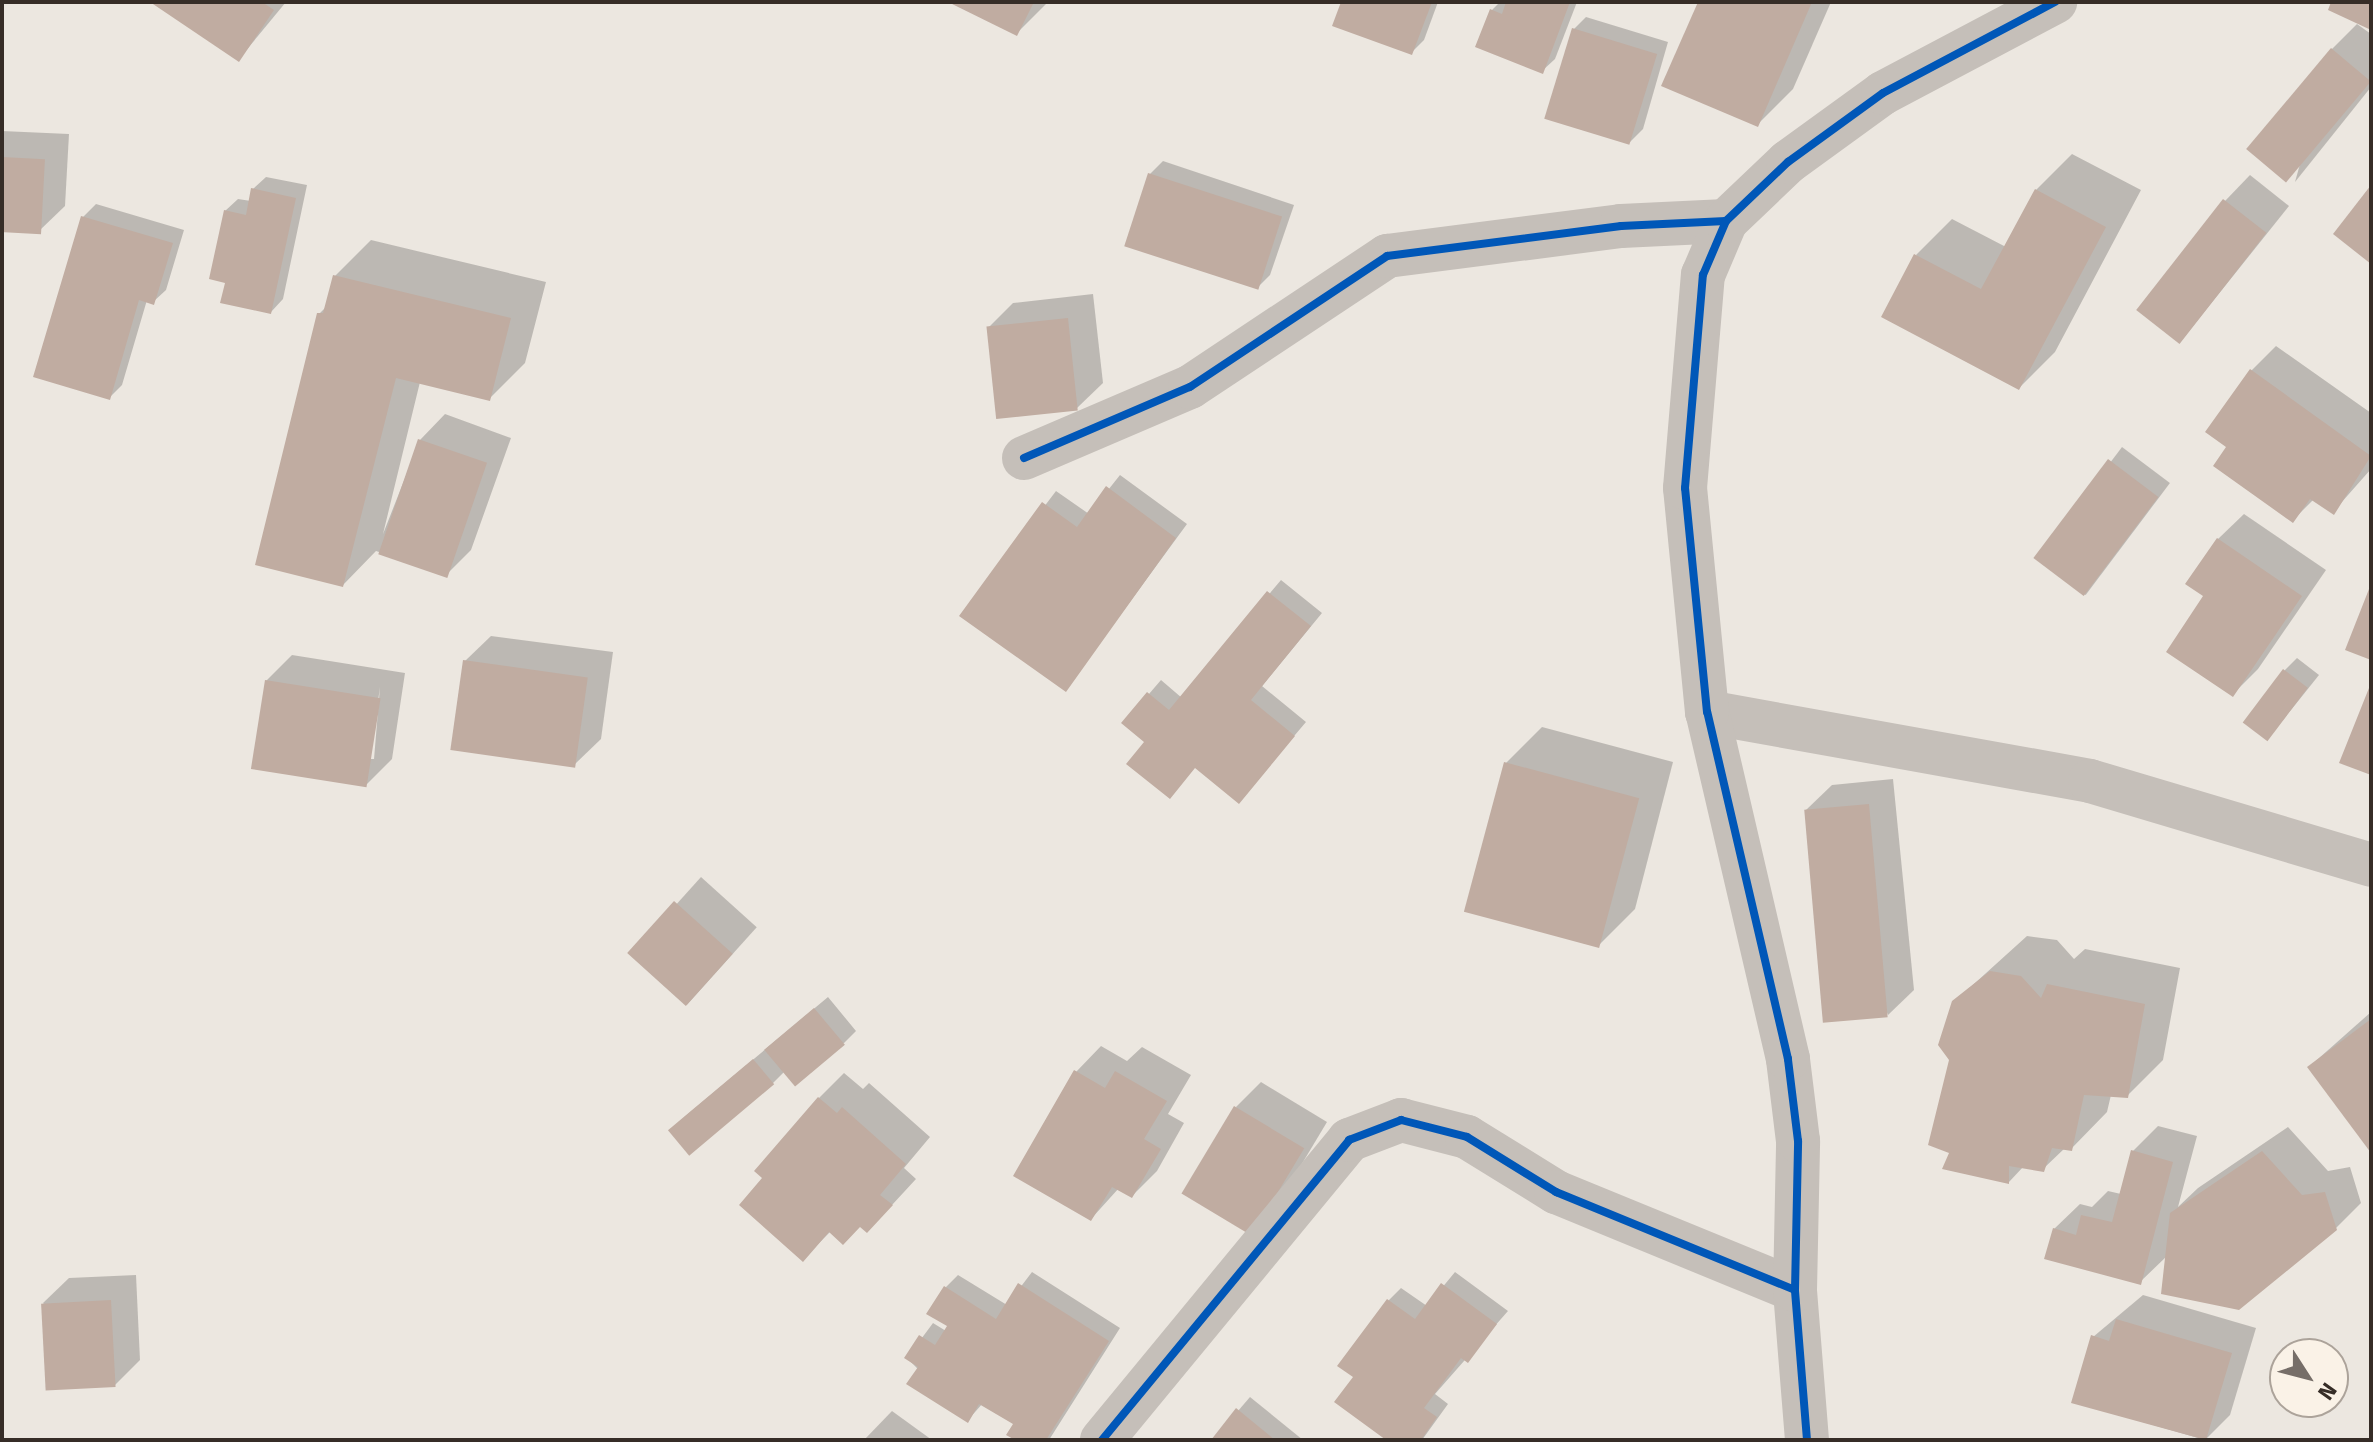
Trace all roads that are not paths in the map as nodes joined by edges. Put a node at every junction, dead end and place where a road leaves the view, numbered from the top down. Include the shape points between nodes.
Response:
1 (2055, 2) edge
2 (1726, 221) junction
3 (1024, 458) dead end
4 (1707, 712) junction
5 (2371, 865) edge
6 (1795, 1290) junction
7 (1102, 1440) edge
8 (1807, 1440) edge

1 - 2 street via 1883,93 1788,162
2 - 3 street via 1621,226 1387,256 1190,387
2 - 4 street via 1703,275 1685,488
4 - 5 street via 2090,781
4 - 6 street via 1788,1059 1798,1141
6 - 7 street via 1556,1192 1467,1137 1401,1120 1349,1140
6 - 8 street

